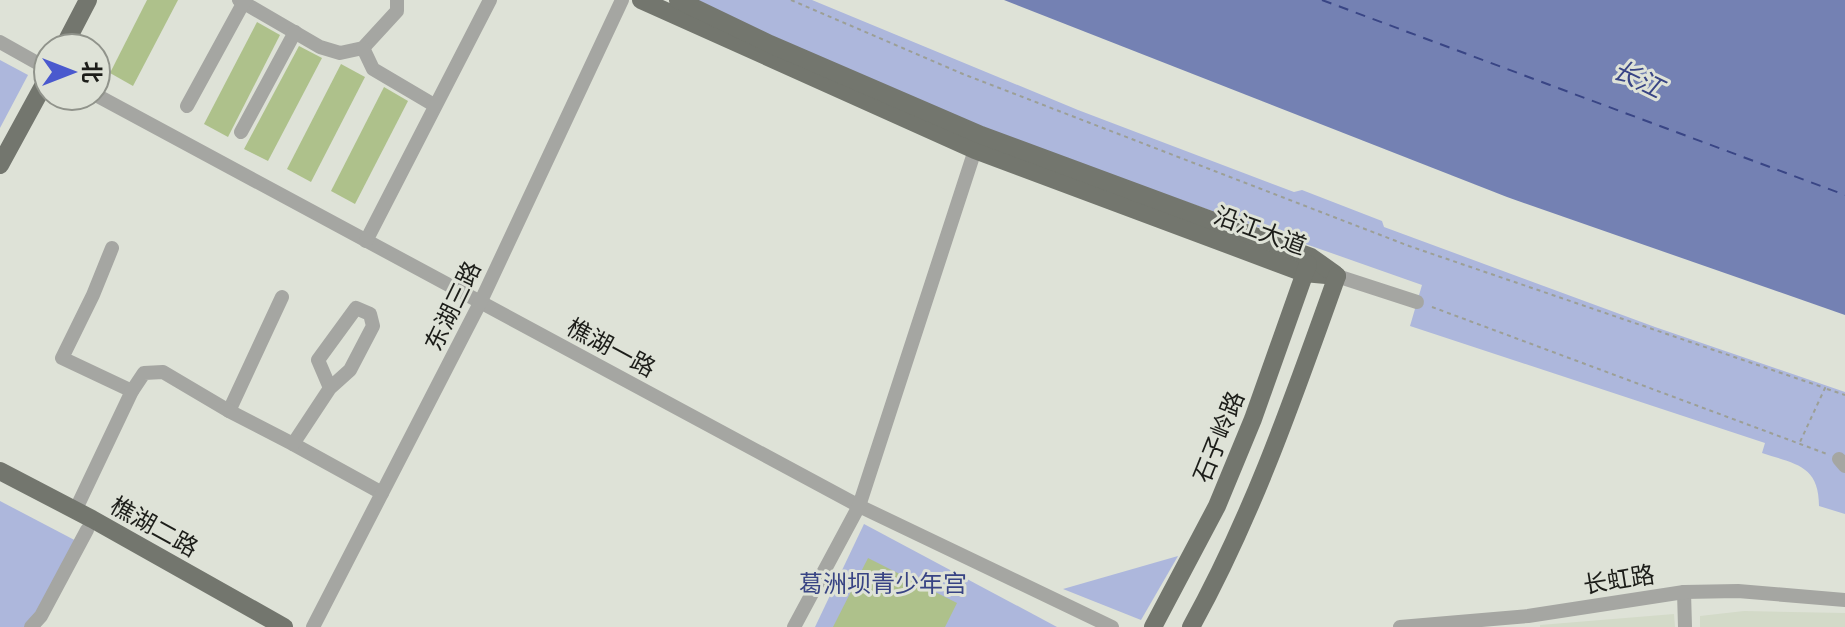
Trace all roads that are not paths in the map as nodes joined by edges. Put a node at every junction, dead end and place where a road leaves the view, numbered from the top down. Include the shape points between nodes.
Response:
1 (88, 0) edge
2 (397, 0) edge
3 (490, 0) edge
4 (622, 0) edge
5 (641, 0) edge
6 (678, 0) edge
7 (242, 1) edge
8 (71, 32) edge
9 (295, 32) junction
10 (0, 42) edge
11 (363, 48) junction
12 (32, 60) edge
13 (112, 104) edge
14 (434, 105) junction
15 (32, 106) edge
16 (187, 106) dead end
17 (241, 132) dead end
18 (975, 150) junction
19 (0, 165) edge
20 (366, 241) junction
21 (112, 248) dead end
22 (1307, 265) junction
23 (1337, 276) junction
24 (282, 297) dead end
25 (1417, 302) road end
26 (480, 303) junction
27 (330, 388) junction
28 (132, 391) junction
29 (229, 411) junction
30 (293, 444) junction
31 (0, 471) edge
32 (0, 485) edge
33 (382, 493) junction
34 (859, 506) junction
35 (75, 511) junction
36 (87, 530) junction
37 (1684, 592) junction
38 (1845, 600) edge
39 (1529, 621) edge
40 (31, 627) edge
41 (261, 627) edge
42 (284, 627) edge
43 (313, 627) edge
44 (794, 627) edge
45 (1112, 627) edge
46 (1153, 627) edge
47 (1191, 627) edge
48 (1400, 627) edge
49 (1685, 627) edge

1 - 8 main road
2 - 11 street via 397,11
3 - 14 street
4 - 26 street, 东湖三路
5 - 18 main road, 沿江大道
6 - 22 main road, 沿江大道 via 970,131
7 - 9 street
7 - 16 street
9 - 11 street via 340,53
9 - 17 street
10 - 12 street
11 - 14 street via 373,69
13 - 20 street, 樵湖一路
14 - 20 street
15 - 19 main road
18 - 22 main road, 沿江大道
18 - 34 street
20 - 26 street, 樵湖一路
21 - 28 street via 62,358
22 - 23 main road, 沿江大道
22 - 46 main road, 石子岭路 via 1217,506
23 - 25 street
23 - 47 main road via 1262,481
24 - 29 street
26 - 33 street, 东湖三路
26 - 34 street, 樵湖一路
27 - 27 street via 350,370 373,326 370,314 356,308 318,360
27 - 30 street
28 - 29 street via 144,373 163,372
28 - 35 street
29 - 30 street
30 - 33 street
31 - 35 main road, 樵湖二路
32 - 36 main road, 樵湖二路
33 - 43 street, 东湖三路
34 - 44 street
34 - 45 street, 樵湖一路
35 - 42 main road, 樵湖二路
36 - 40 street
36 - 41 main road, 樵湖二路
37 - 38 street, 长虹路
37 - 39 street, 长虹路
37 - 49 street
39 - 48 street, 长虹路

